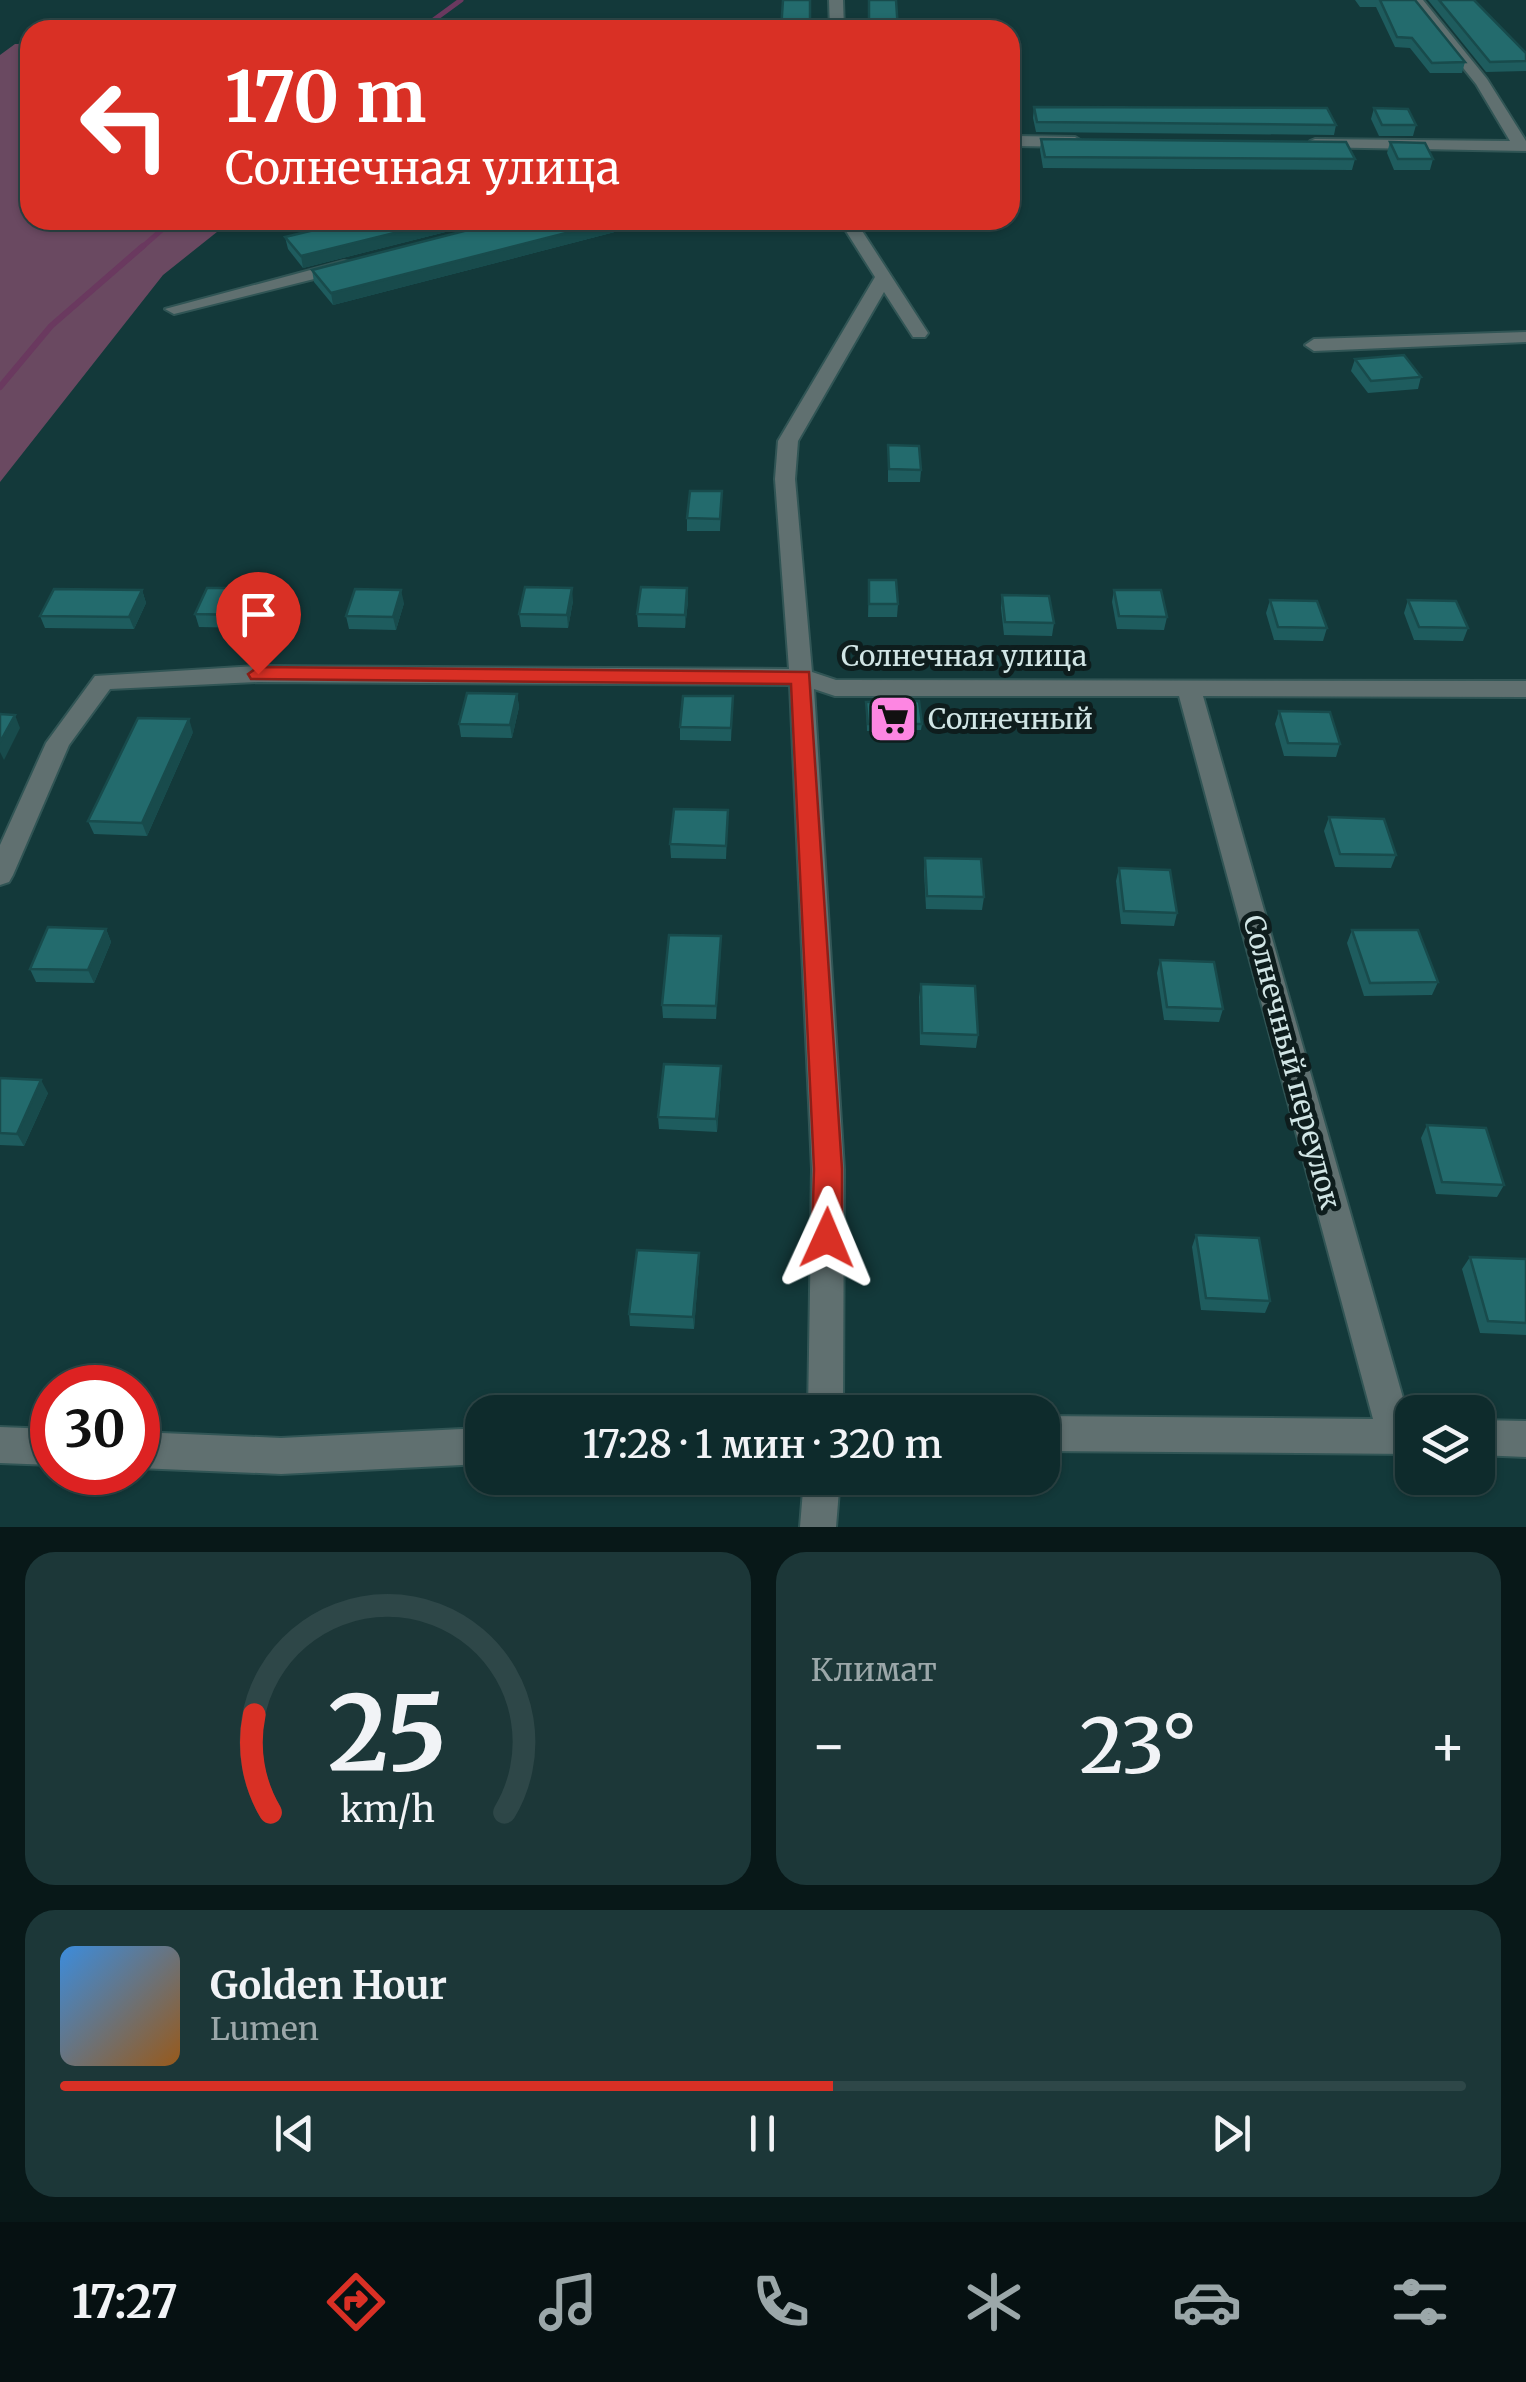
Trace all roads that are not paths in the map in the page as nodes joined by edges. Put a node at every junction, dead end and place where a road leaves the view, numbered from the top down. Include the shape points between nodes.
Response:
1 (1416, 0) edge
2 (1020, 141) edge
3 (1100, 142) edge
4 (1291, 144) edge
5 (1523, 146) edge
6 (854, 230) edge
7 (356, 263) edge
8 (885, 275) junction
9 (174, 309) dead end
10 (919, 333) dead end
11 (1526, 338) edge
12 (1314, 345) dead end
13 (801, 677) junction
14 (1188, 686) junction
15 (1526, 689) edge
16 (0, 875) edge
17 (826, 1395) edge
18 (1395, 1406) edge
19 (1060, 1432) edge
20 (1395, 1437) edge
21 (1495, 1438) edge
22 (1526, 1439) edge
23 (0, 1445) edge
24 (30, 1446) edge
25 (465, 1447) edge
26 (160, 1451) edge
27 (821, 1495) edge
28 (818, 1527) edge

1 - 5 street
2 - 3 street
4 - 5 street
6 - 8 street
7 - 9 street
8 - 10 street
8 - 13 street via 788,441 785,479
11 - 12 street
13 - 14 street, Солнечная улица via 835,688
13 - 16 street, Солнечная улица via 258,674 103,682 58,743
13 - 17 street via 828,1169
14 - 15 street, Солнечная улица
14 - 18 street, Солнечный переулок
19 - 20 street
21 - 22 street
23 - 24 street
25 - 26 street via 281,1456
27 - 28 street

